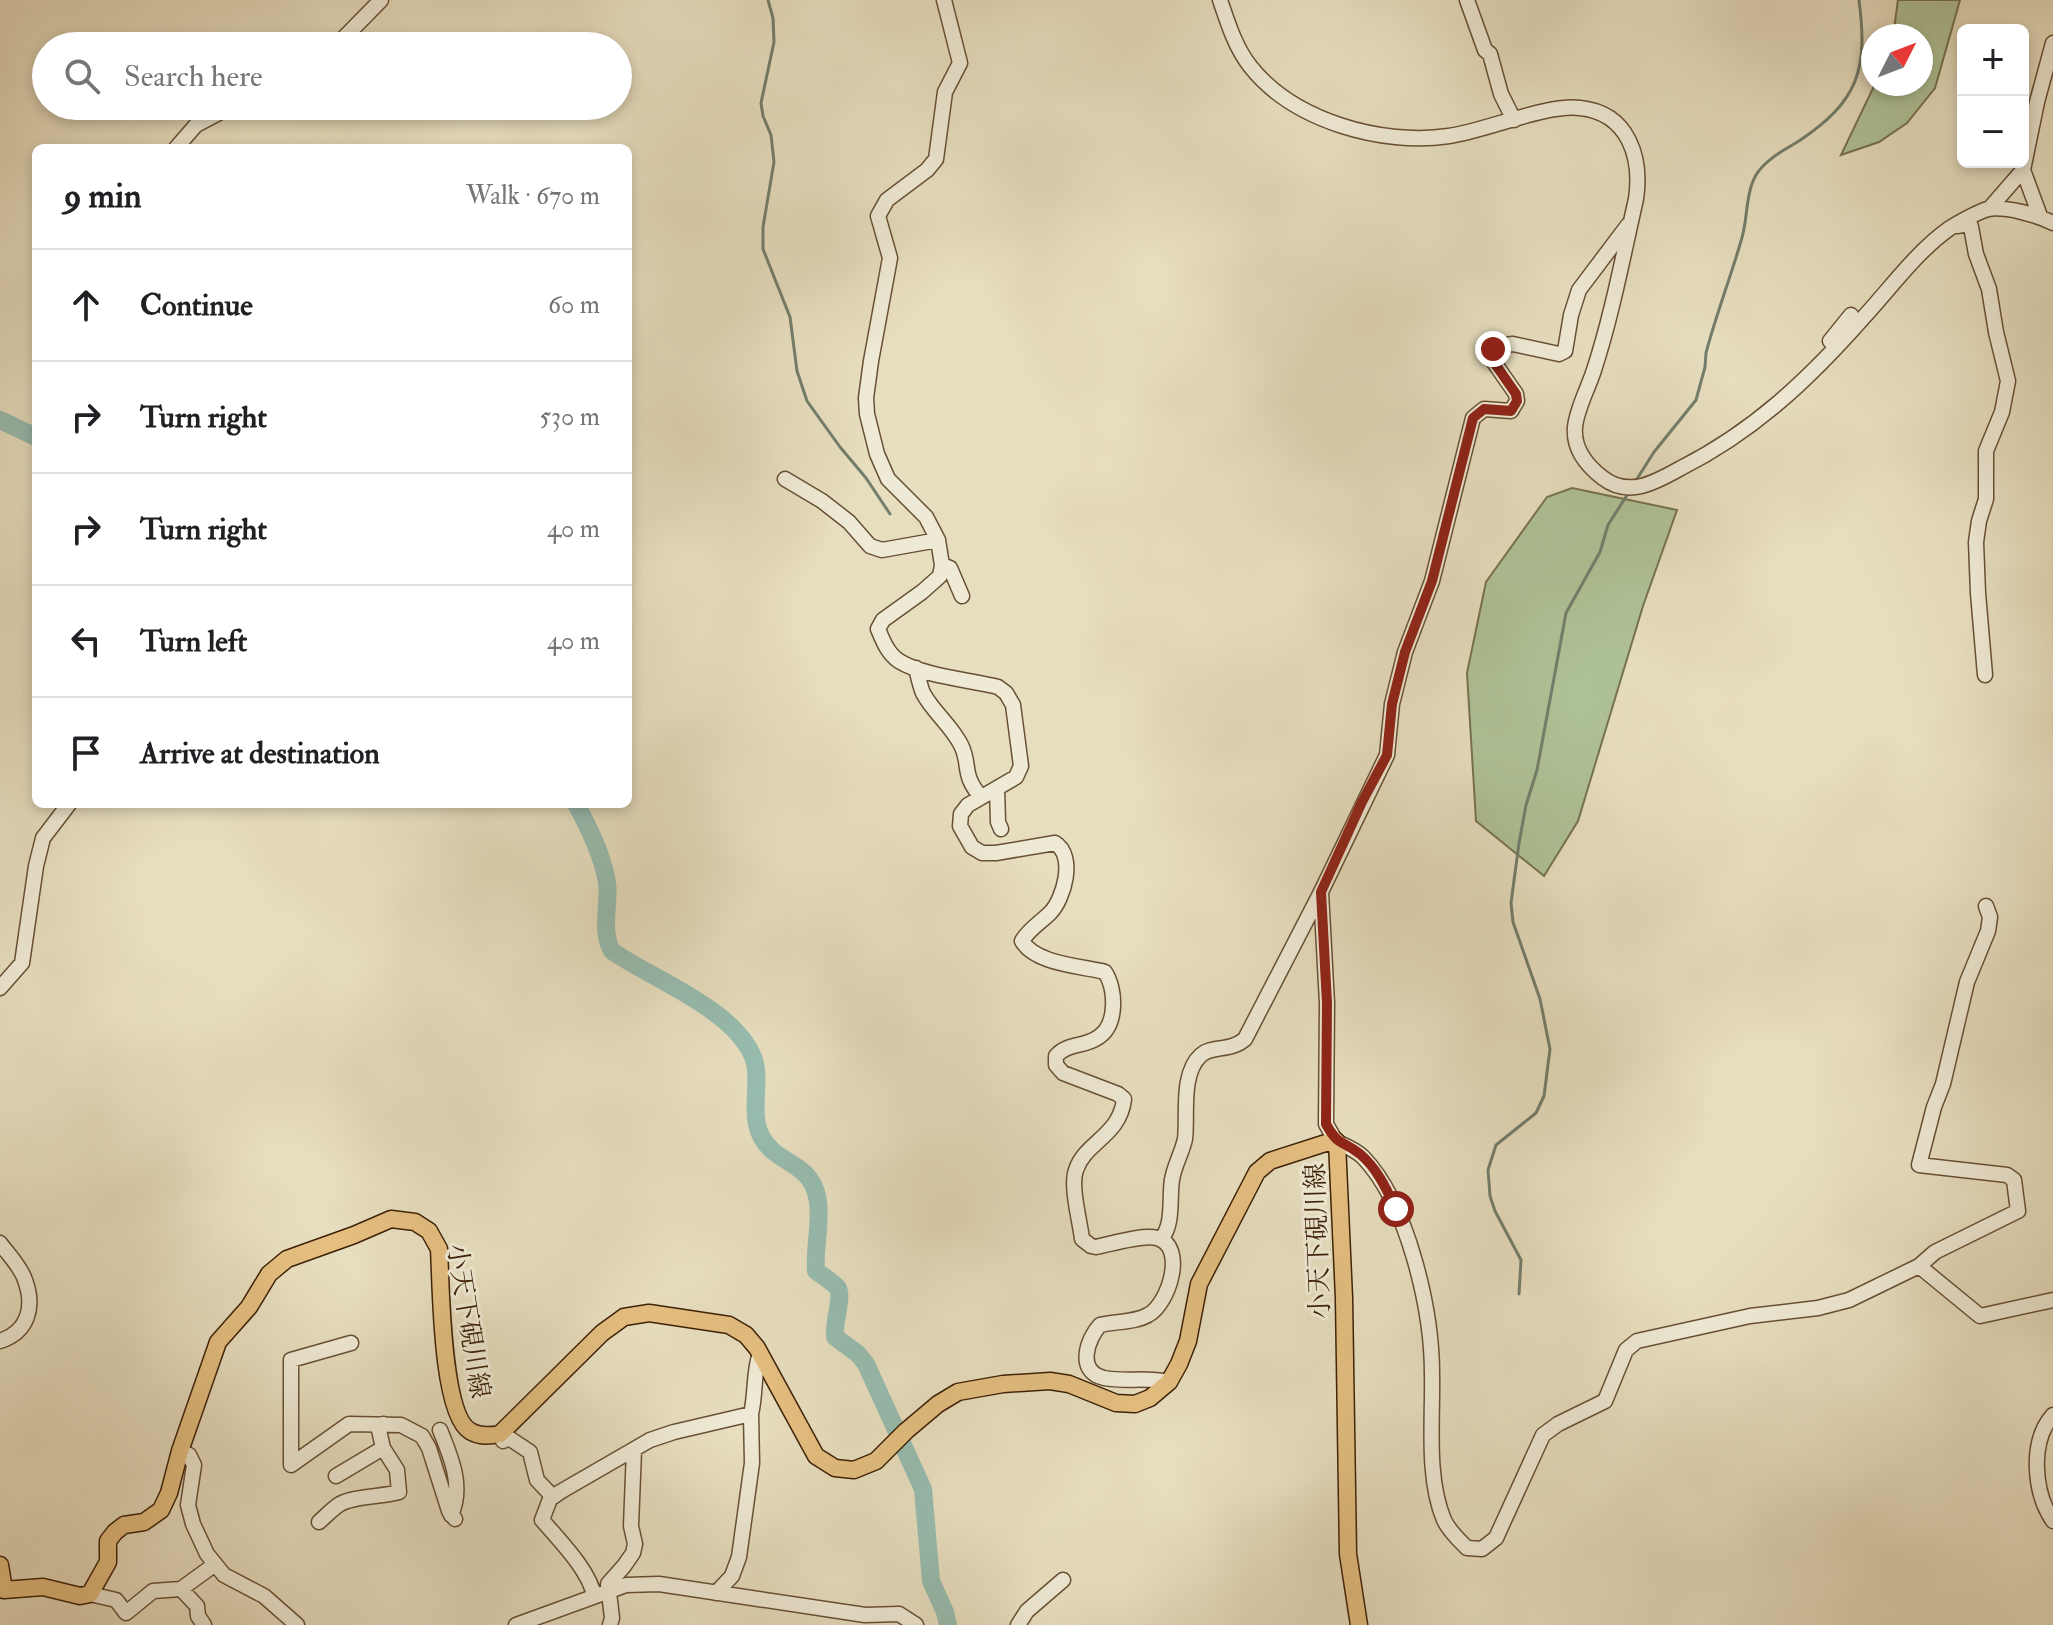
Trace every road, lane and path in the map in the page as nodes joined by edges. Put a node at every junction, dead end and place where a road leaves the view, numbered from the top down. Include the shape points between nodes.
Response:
1 (381, 0) edge
2 (944, 0) edge
3 (1220, 0) edge
4 (1467, 0) edge
5 (350, 32) edge
6 (2053, 43) edge
7 (205, 120) edge
8 (1514, 120) junction
9 (179, 144) edge
10 (2023, 170) junction
11 (1989, 209) junction
12 (2046, 220) edge
13 (1631, 222) junction
14 (1952, 226) junction
15 (1851, 315) dead end
16 (1821, 365) junction
17 (785, 479) dead end
18 (938, 540) junction
19 (942, 565) junction
20 (962, 596) dead end
21 (916, 668) junction
22 (1985, 675) dead end
23 (997, 788) junction
24 (981, 797) junction
25 (66, 808) edge
26 (1001, 829) dead end
27 (1321, 892) junction
28 (1986, 906) dead end
29 (0, 988) edge
30 (1336, 1141) junction
31 (1161, 1239) junction
32 (0, 1243) edge
33 (1919, 1266) junction
34 (2053, 1300) edge
35 (0, 1341) edge
36 (351, 1343) dead end
37 (760, 1353) junction
38 (1169, 1382) junction
39 (751, 1414) junction
40 (2053, 1415) edge
41 (383, 1424) junction
42 (440, 1430) dead end
43 (503, 1441) dead end
44 (383, 1448) junction
45 (634, 1450) junction
46 (180, 1451) junction
47 (336, 1476) dead end
48 (553, 1497) junction
49 (2053, 1521) edge
50 (319, 1522) dead end
51 (0, 1565) edge
52 (214, 1565) junction
53 (1063, 1580) dead end
54 (2, 1589) edge
55 (181, 1589) junction
56 (716, 1593) junction
57 (90, 1594) junction
58 (601, 1594) junction
59 (204, 1625) edge
60 (297, 1625) edge
61 (516, 1625) edge
62 (610, 1625) edge
63 (916, 1625) edge
64 (1018, 1625) edge
65 (1359, 1625) edge

1 - 5 street
2 - 18 street via 960,63 945,92 936,159 887,200 878,216 890,258 866,398 877,454 888,479 926,517
3 - 8 street via 1235,41 1268,87 1337,125 1421,139
4 - 8 street
6 - 10 street
7 - 9 street
8 - 13 street via 1579,107 1614,123 1635,153 1639,176
10 - 11 street
10 - 12 street
11 - 12 street
11 - 14 street
13 - 16 street via 1575,428 1577,449 1609,483 1629,488 1650,485 1731,439
13 - 27 street via 1579,290 1565,351 1513,344 1497,346 1491,353 1517,401 1511,411 1484,409 1473,418 1432,581 1395,691 1387,755
14 - 16 street
14 - 22 street via 1970,224 2008,381 1986,451 1986,499 1976,542
15 - 16 street via 1818,357
17 - 18 street via 849,522 870,546 882,550
18 - 19 street
19 - 20 street via 950,568
19 - 21 street via 940,576 878,629 897,660
21 - 23 street via 1006,693 1013,705 1021,766 1016,777
21 - 24 street via 923,694 963,748 966,773
23 - 24 street
23 - 26 street
24 - 31 street via 961,814 960,826 972,847 996,853 1055,843 1068,859 1061,893 1052,912 1027,933 1022,941 1026,948 1044,958 1105,972 1112,987 1112,1014 1105,1031 1056,1056 1063,1073 1124,1099 1122,1115 1075,1171 1082,1239 1096,1247
25 - 29 street via 43,838 22,963
27 - 30 street via 1326,1124
27 - 31 street via 1245,1039 1227,1050 1201,1054 1195,1063 1167,1232
28 - 33 street via 1988,931 1967,982 1919,1165 2007,1175 2014,1180 2018,1211 1935,1252
30 - 33 street via 1361,1155 1382,1181 1413,1250 1433,1371 1438,1494 1444,1521 1467,1548 1482,1549 1496,1538 1543,1435 1605,1401 1626,1350 1637,1341 1849,1300
30 - 38 main road, 小天下硯川線 via 1270,1161 1257,1172 1199,1284 1188,1341
30 - 65 main road, 小天下硯川線 via 1348,1554
31 - 38 street via 1172,1263 1165,1299 1148,1315 1100,1325 1085,1352 1086,1362 1103,1378
32 - 35 street via 26,1281 29,1315 20,1331
33 - 34 street via 1980,1316
36 - 41 street via 291,1360 291,1465 349,1424
37 - 38 main road, 小天下硯川線 via 816,1456 835,1468 854,1470 876,1461 958,1392 1050,1381 1135,1404
37 - 39 street
37 - 46 main road, 小天下硯川線 via 729,1325 649,1313 624,1317 500,1434 486,1437 463,1424 448,1379 439,1249 429,1231 415,1222 391,1219 287,1259 269,1274 218,1342
39 - 45 street via 674,1432
39 - 56 street via 752,1463 739,1557 732,1576
40 - 49 street via 2042,1435 2036,1477
41 - 42 street via 401,1425 422,1436 453,1517 456,1476
41 - 44 street
43 - 48 street via 509,1438 530,1452 537,1480
44 - 47 street
44 - 50 street via 397,1470 399,1492 349,1500
45 - 48 street
45 - 58 street via 633,1553
46 - 52 street via 194,1465 190,1514
46 - 57 main road, 小天下硯川線 via 161,1510 115,1532 108,1541 108,1562
48 - 58 street via 542,1520
51 - 54 main road
52 - 55 street
52 - 60 street via 275,1604
53 - 64 street
54 - 57 main road via 43,1587
55 - 57 street via 153,1591 126,1613 116,1600
55 - 59 street via 197,1606
56 - 58 street via 649,1584
56 - 63 street via 865,1615 899,1614
58 - 61 street
58 - 62 street

